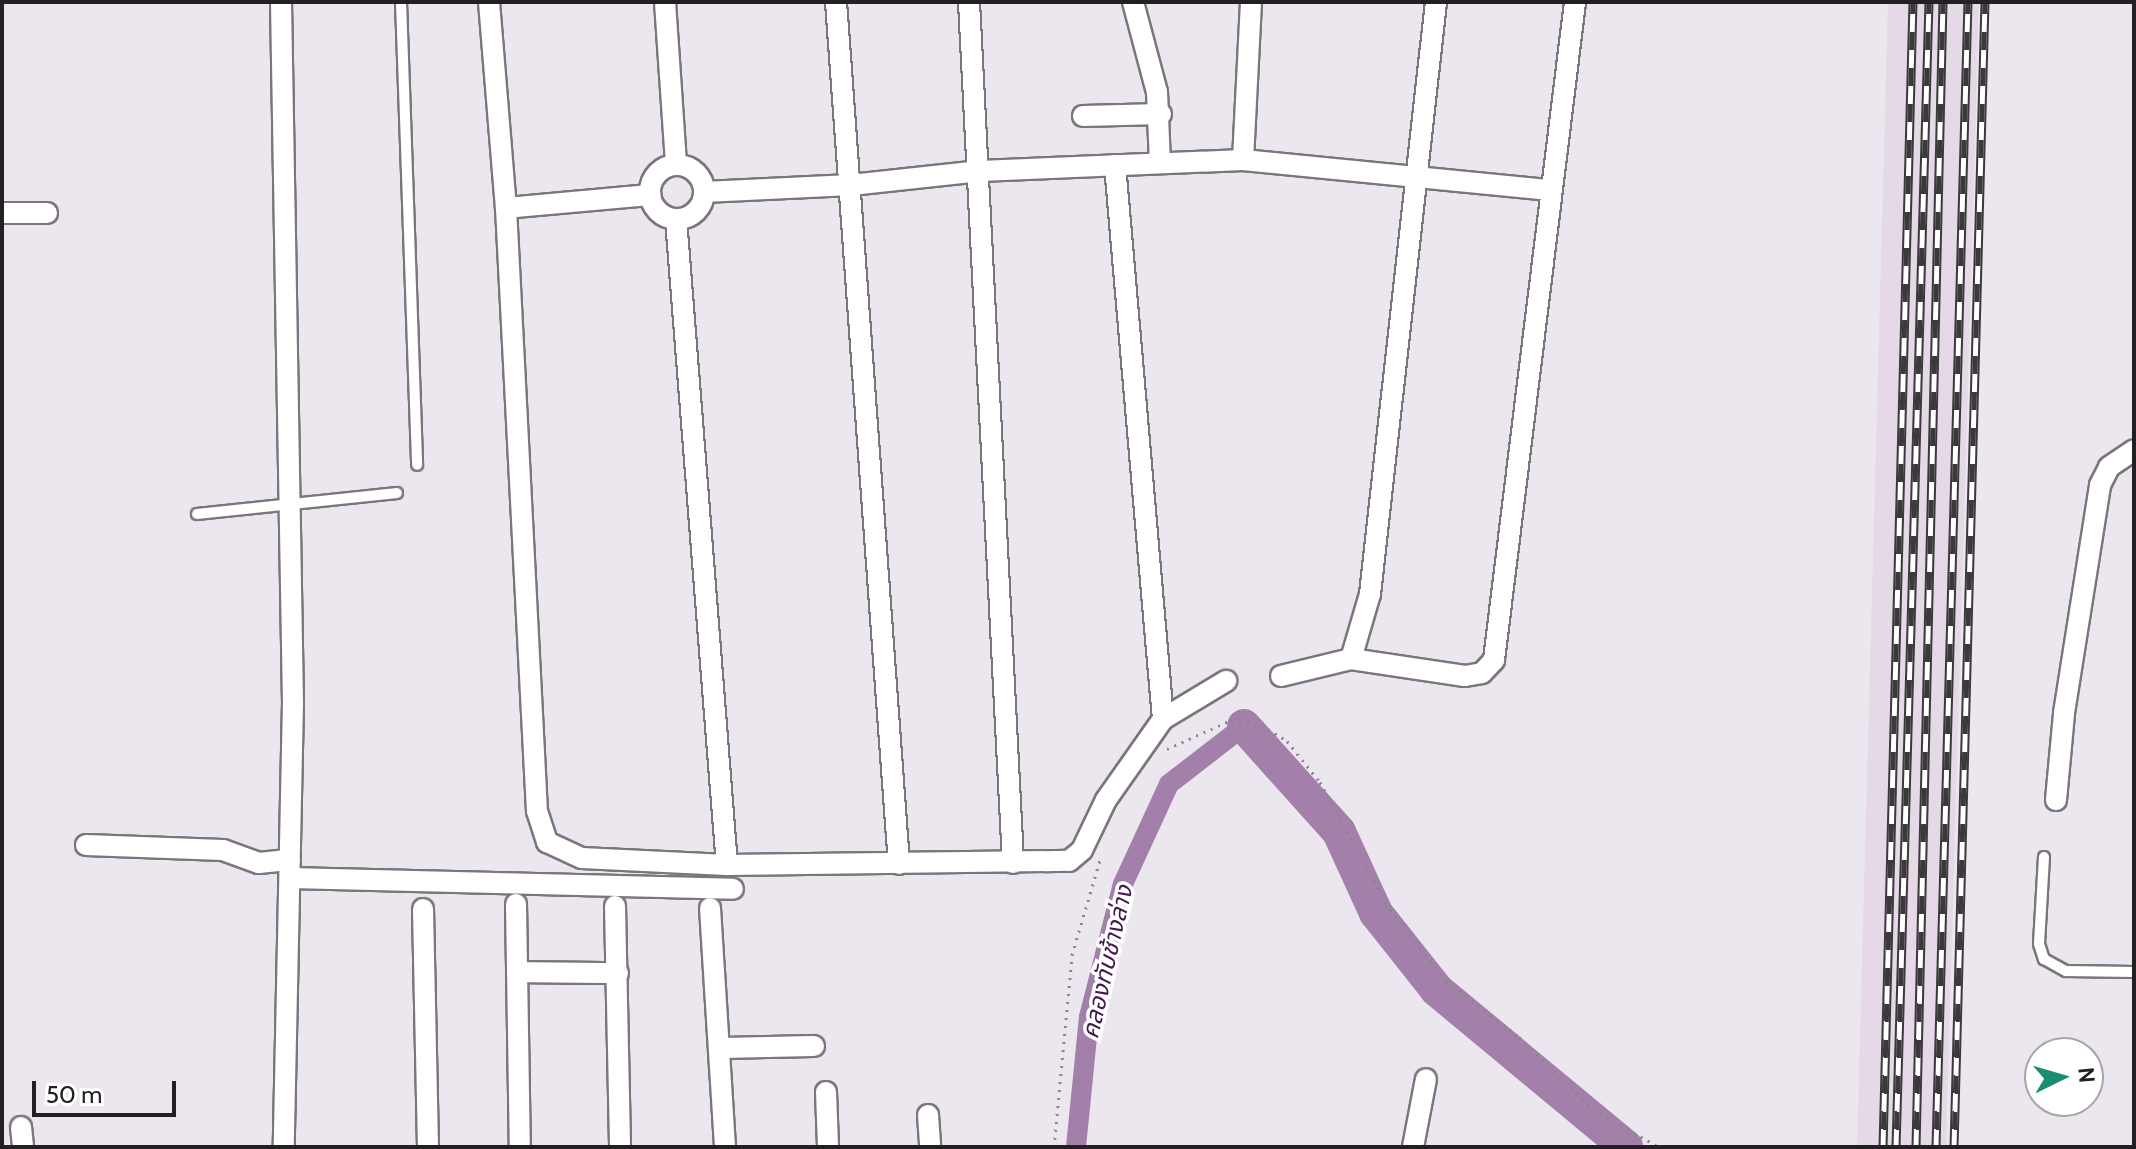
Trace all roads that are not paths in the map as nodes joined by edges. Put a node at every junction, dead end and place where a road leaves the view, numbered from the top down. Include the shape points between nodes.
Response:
1 (281, 2) edge
2 (401, 2) edge
3 (489, 2) edge
4 (665, 2) edge
5 (836, 2) edge
6 (969, 2) edge
7 (1133, 2) edge
8 (1251, 2) edge
9 (1436, 2) edge
10 (1575, 2) edge
11 (1161, 114) junction
12 (1083, 116) dead end
13 (1243, 160) junction
14 (1160, 163) junction
15 (676, 165) junction
16 (1115, 165) junction
17 (980, 171) junction
18 (1416, 177) junction
19 (851, 185) junction
20 (1548, 190) junction
21 (704, 192) junction
22 (650, 195) junction
23 (506, 208) junction
24 (2, 213) edge
25 (47, 213) dead end
26 (676, 219) junction
27 (2134, 450) edge
28 (417, 465) dead end
29 (397, 493) dead end
30 (289, 505) junction
31 (197, 514) dead end
32 (1351, 659) junction
33 (1281, 676) dead end
34 (1226, 681) dead end
35 (1163, 719) junction
36 (2056, 800) dead end
37 (86, 845) dead end
38 (2044, 857) dead end
39 (1013, 863) junction
40 (899, 864) junction
41 (727, 865) junction
42 (290, 869) junction
43 (733, 889) dead end
44 (516, 904) dead end
45 (615, 906) dead end
46 (710, 908) dead end
47 (423, 909) dead end
48 (517, 972) junction
49 (2134, 972) edge
50 (618, 973) junction
51 (814, 1046) dead end
52 (721, 1048) junction
53 (1426, 1079) dead end
54 (826, 1092) dead end
55 (928, 1115) dead end
56 (284, 1147) edge
57 (428, 1147) edge
58 (520, 1147) edge
59 (620, 1147) edge
60 (725, 1147) edge
61 (828, 1147) edge
62 (930, 1147) edge
63 (1413, 1147) edge

1 - 30 street
2 - 28 lane
3 - 23 street
4 - 15 street
5 - 19 street
6 - 17 street
7 - 11 street
8 - 13 street
9 - 18 street
10 - 20 street
11 - 12 street
11 - 14 street
13 - 14 street
13 - 18 street
14 - 16 street
15 - 21 street via 698,176
15 - 22 street via 654,178
16 - 17 street
16 - 35 street
17 - 19 street
17 - 39 street
18 - 20 street
18 - 32 street via 1370,594
19 - 21 street
19 - 40 street
20 - 32 street via 1494,660 1482,673 1465,676
21 - 26 street via 692,214
22 - 23 street
22 - 26 street via 656,209
23 - 41 street via 540,830 558,851 582,858
24 - 25 street
26 - 41 street
27 - 36 street via 2109,467 2100,485 2064,713
29 - 30 lane
30 - 31 lane
30 - 42 street
32 - 33 street
34 - 35 street
35 - 39 street via 1106,800 1082,850 1054,864
37 - 42 street via 223,850
38 - 49 lane via 2039,944 2044,959 2066,971
39 - 40 street
40 - 41 street
42 - 43 street
42 - 56 street
44 - 48 street
45 - 50 street
46 - 52 street
47 - 57 street
48 - 50 street
48 - 58 street
50 - 59 street
51 - 52 street
52 - 60 street
53 - 63 street
54 - 61 street
55 - 62 street

